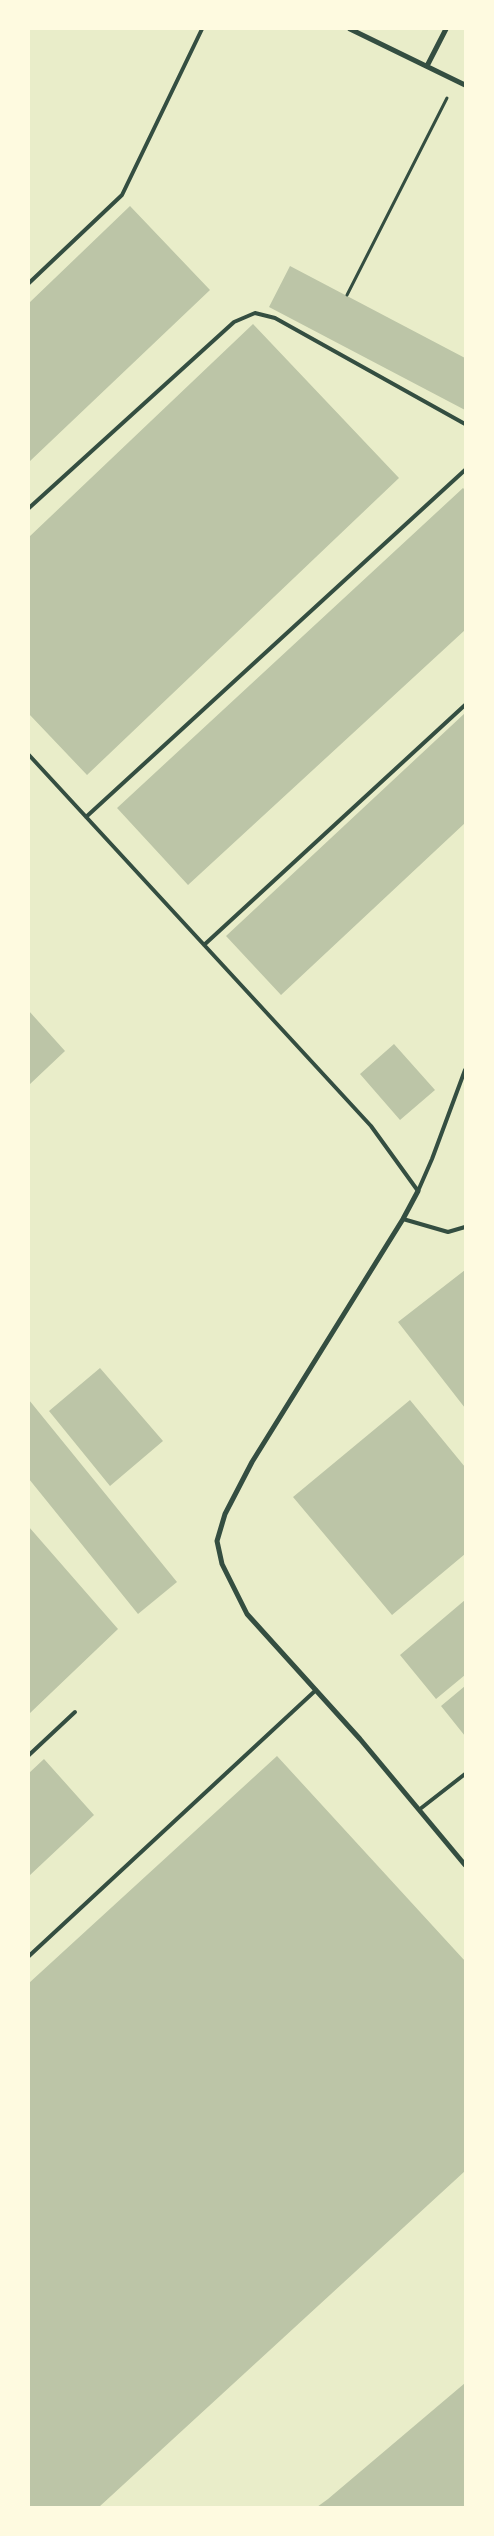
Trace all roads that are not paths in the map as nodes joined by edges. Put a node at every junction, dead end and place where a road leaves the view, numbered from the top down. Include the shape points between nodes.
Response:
1 (202, 29) edge
2 (350, 29) edge
3 (446, 29) edge
4 (427, 66) junction
5 (465, 84) edge
6 (29, 283) edge
7 (465, 424) edge
8 (465, 470) edge
9 (29, 508) edge
10 (465, 705) edge
11 (29, 755) edge
12 (86, 817) junction
13 (204, 946) junction
14 (465, 1070) edge
15 (418, 1191) junction
16 (403, 1219) junction
17 (465, 1227) edge
18 (316, 1690) junction
19 (74, 1712) dead end
20 (29, 1755) edge
21 (465, 1774) edge
22 (420, 1809) junction
23 (465, 1866) edge
24 (29, 1956) edge

1 - 6 lane via 122,195
2 - 4 street
3 - 4 street
4 - 5 street
7 - 9 lane via 275,318 255,313 234,322
8 - 12 lane
10 - 13 lane
11 - 12 lane
12 - 13 lane
13 - 15 lane via 370,1126
14 - 15 lane
15 - 16 street
16 - 17 lane via 448,1232
16 - 18 street via 252,1462 225,1514 217,1541 222,1564 247,1614
18 - 22 street
18 - 24 lane
19 - 20 lane
21 - 22 lane
22 - 23 street

